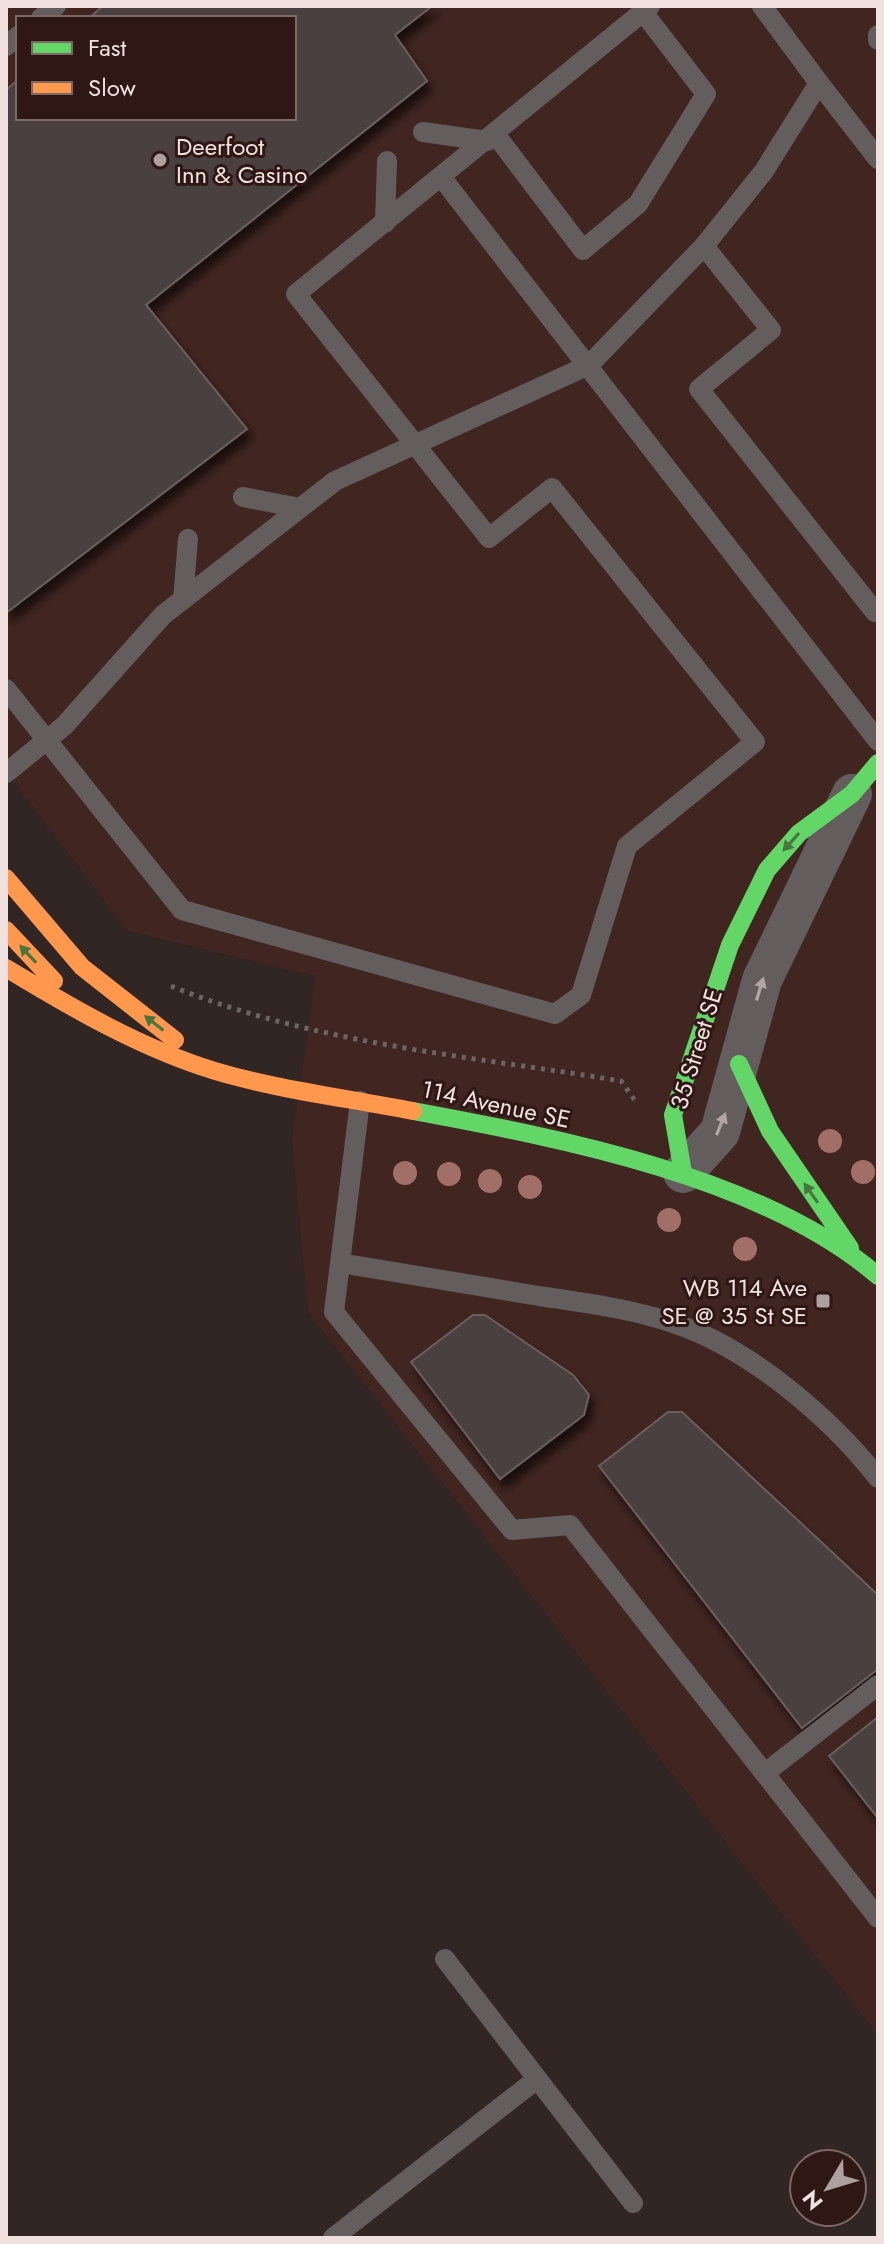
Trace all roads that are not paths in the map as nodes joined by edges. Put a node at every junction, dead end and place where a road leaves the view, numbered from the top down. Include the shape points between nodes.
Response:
1 (762, 6) edge
2 (647, 9) edge
3 (819, 83) junction
4 (423, 132) dead end
5 (491, 137) junction
6 (878, 159) edge
7 (387, 161) dead end
8 (442, 178) junction
9 (385, 223) junction
10 (704, 246) junction
11 (589, 365) junction
12 (415, 444) junction
13 (243, 497) dead end
14 (300, 508) junction
15 (188, 539) dead end
16 (183, 600) junction
17 (878, 610) edge
18 (6, 689) edge
19 (47, 741) junction
20 (878, 741) edge
21 (878, 763) edge
22 (6, 773) edge
23 (852, 794) junction
24 (6, 878) edge
25 (6, 930) edge
26 (6, 968) edge
27 (88, 1018) junction
28 (739, 1064) junction
29 (215, 1071) junction
30 (360, 1101) junction
31 (683, 1173) junction
32 (856, 1256) junction
33 (340, 1263) junction
34 (878, 1276) edge
35 (878, 1478) edge
36 (878, 1685) edge
37 (765, 1773) junction
38 (878, 1918) edge
39 (445, 1959) dead end
40 (537, 2079) junction
41 (633, 2203) dead end
42 (333, 2238) edge

1 - 3 lane
2 - 5 lane
2 - 5 lane via 706,94 638,204 583,250
3 - 6 lane
3 - 10 lane via 764,171
4 - 5 lane
5 - 8 lane
7 - 9 lane
8 - 9 lane
8 - 11 lane
9 - 12 lane via 296,294
10 - 11 lane
10 - 17 lane via 771,330 699,389
11 - 12 lane
11 - 20 lane
12 - 14 lane via 335,481
12 - 19 lane via 489,538 552,488 755,742 627,846 581,995 555,1014 182,910
13 - 14 lane
14 - 16 lane
15 - 16 lane
16 - 19 lane
18 - 19 lane
19 - 22 lane
21 - 23 main road, 35 Street SE
28 -> 23 street, 35 Street SE via 762,980
23 -> 31 main road, 35 Street SE via 799,833 767,870 730,945 673,1115
29 -> 24 main road via 82,967
27 -> 25 main road, 114 Avenue SE
26 - 27 main road, 114 Avenue SE
27 - 29 main road, 114 Avenue SE via 152,1050
31 -> 28 street, 35 Street SE via 720,1132
32 -> 28 main road via 781,1149
29 - 30 main road, 114 Avenue SE
30 - 31 main road, 114 Avenue SE via 599,1150
30 - 33 lane
31 - 32 main road, 114 Avenue SE via 750,1200
32 - 34 main road, 114 Avenue SE
33 - 35 lane via 602,1306 676,1324 719,1343 789,1390
33 - 37 lane via 334,1312 512,1530 570,1525
36 - 37 lane
37 - 38 lane
39 - 40 lane
40 - 41 lane
40 - 42 lane

